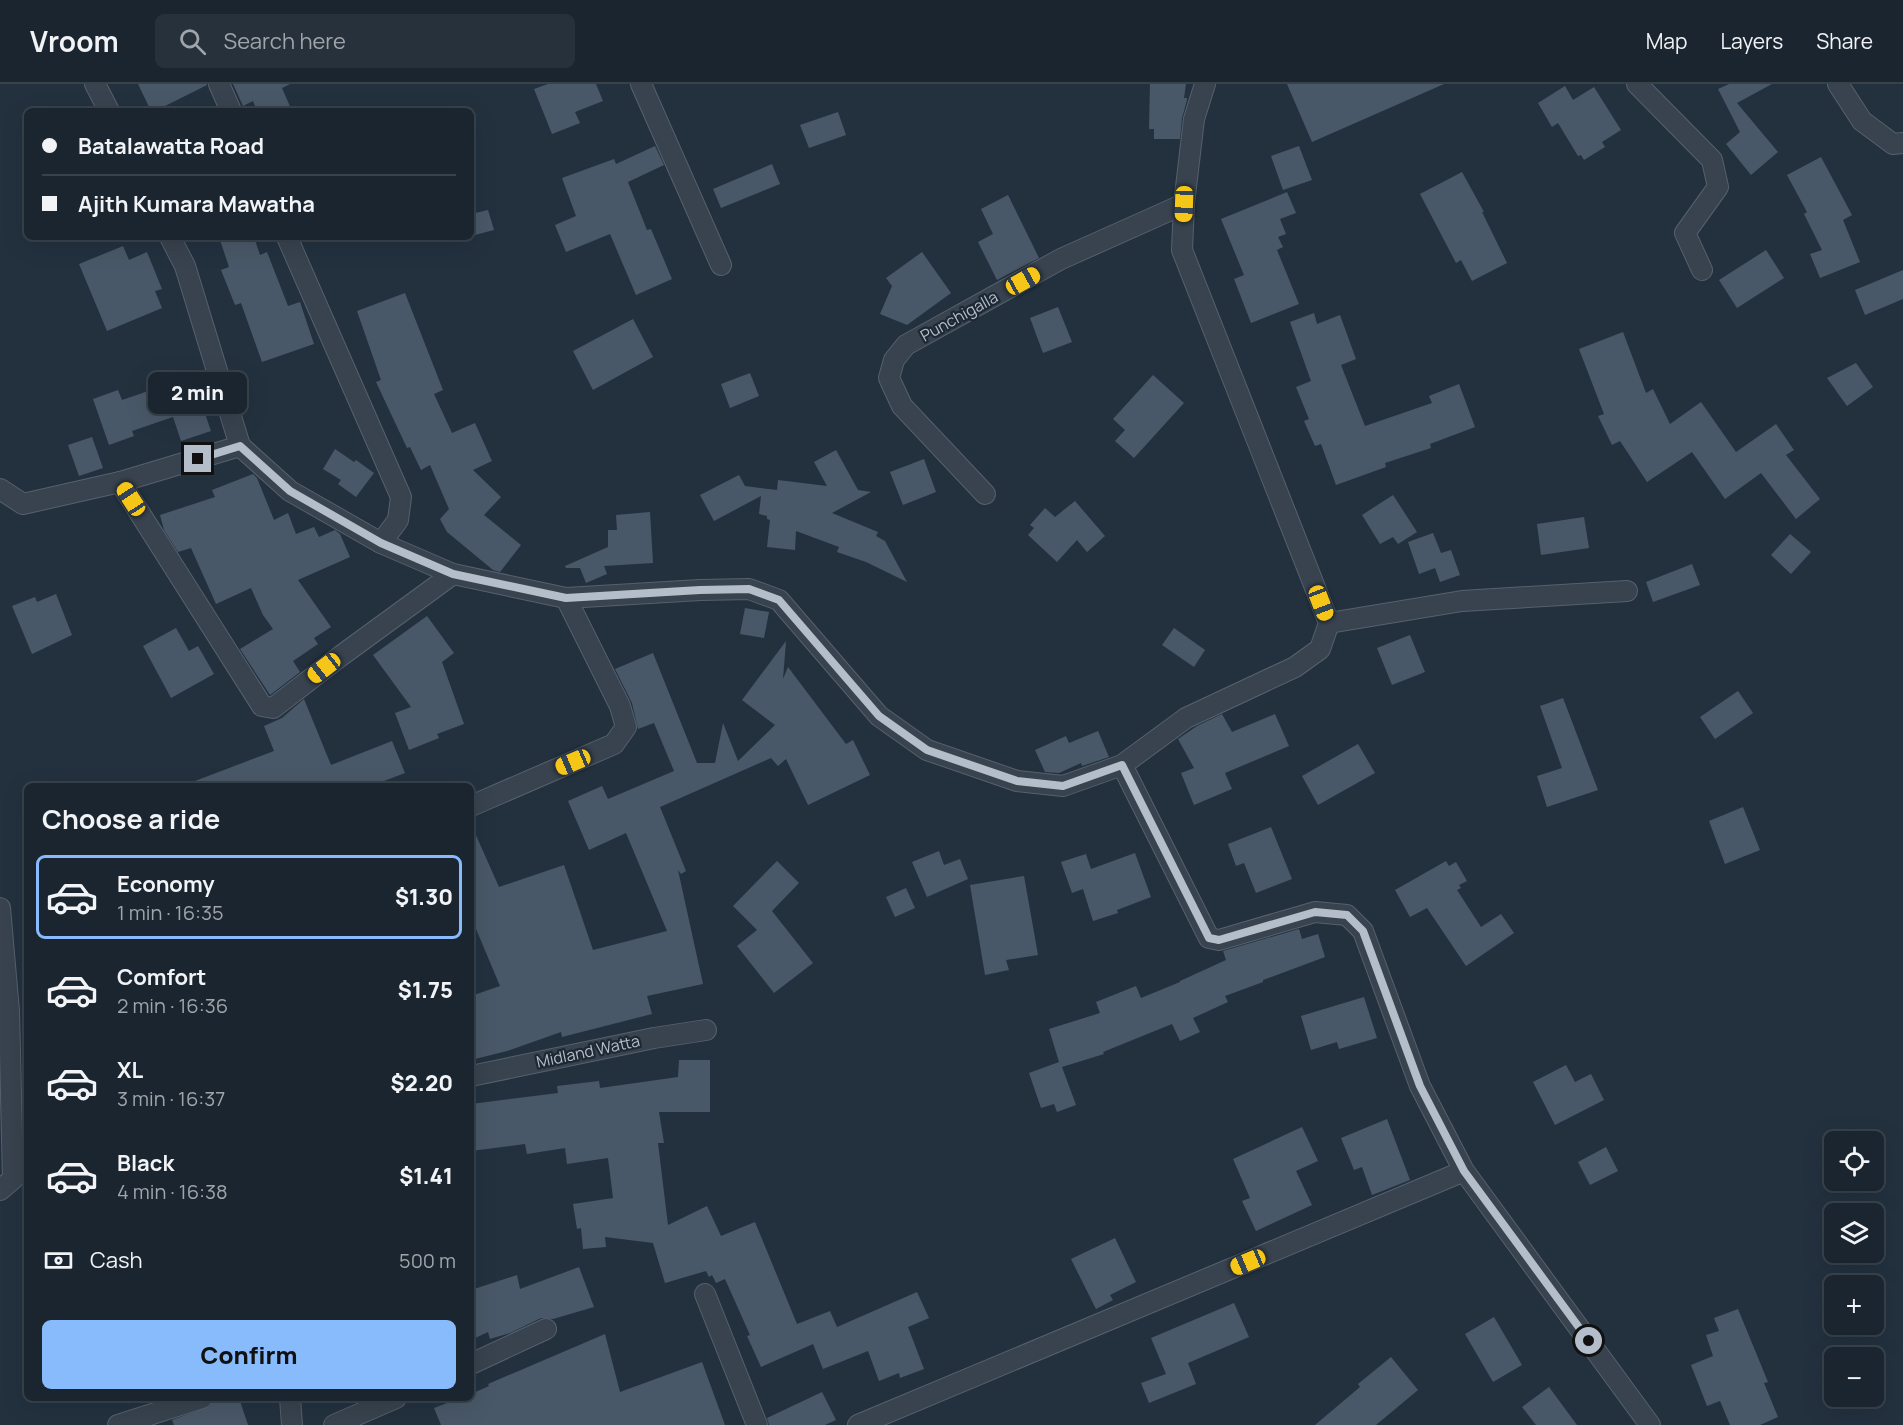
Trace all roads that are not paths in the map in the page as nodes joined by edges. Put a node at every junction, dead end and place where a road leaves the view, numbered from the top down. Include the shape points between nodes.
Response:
1 (95, 84) edge
2 (219, 84) edge
3 (641, 84) edge
4 (1205, 84) edge
5 (1637, 84) edge
6 (1838, 84) edge
7 (107, 108) edge
8 (230, 108) edge
9 (1903, 144) edge
10 (1184, 204) junction
11 (172, 240) edge
12 (288, 240) edge
13 (721, 265) dead end
14 (1702, 270) dead end
15 (240, 446) junction
16 (120, 482) junction
17 (0, 489) edge
18 (985, 494) dead end
19 (381, 543) junction
20 (453, 574) junction
21 (1627, 591) dead end
22 (566, 598) junction
23 (1329, 623) junction
24 (1122, 765) junction
25 (474, 805) edge
26 (0, 908) edge
27 (706, 1030) dead end
28 (474, 1075) edge
29 (1464, 1171) junction
30 (0, 1190) edge
31 (705, 1294) dead end
32 (546, 1329) dead end
33 (474, 1363) edge
34 (193, 1401) edge
35 (290, 1401) edge
36 (389, 1401) edge
37 (118, 1425) edge
38 (292, 1425) edge
39 (334, 1425) edge
40 (757, 1425) edge
41 (858, 1425) edge
42 (1650, 1425) edge

1 - 7 street
2 - 8 street
3 - 13 street
4 - 10 street via 1194,119
5 - 14 street via 1712,160 1718,187 1684,233
6 - 9 street via 1862,121 1893,144
10 - 18 street, Punchigalla via 1061,259 906,345 894,360 889,378 902,406
10 - 23 street via 1182,250
11 - 15 street via 185,266
12 - 19 street via 401,497 398,520
15 - 16 street
15 - 19 street via 290,491
16 - 17 street via 23,504
16 - 20 street via 262,706 273,708
19 - 20 street
20 - 22 street
21 - 23 street via 1462,601
22 - 24 street via 749,589 779,600 879,716 927,750 1017,781 1063,786
22 - 25 street via 620,706 626,727 614,744
23 - 24 street via 1320,649 1295,667 1186,718
24 - 29 street via 1209,938 1219,940 1315,912 1347,915 1363,931 1420,1086
26 - 30 street via 9,1011 13,1179
27 - 28 street, Midland Watta
29 - 41 street
29 - 42 street
31 - 40 street
32 - 33 street
34 - 37 street
35 - 38 street
36 - 39 street

